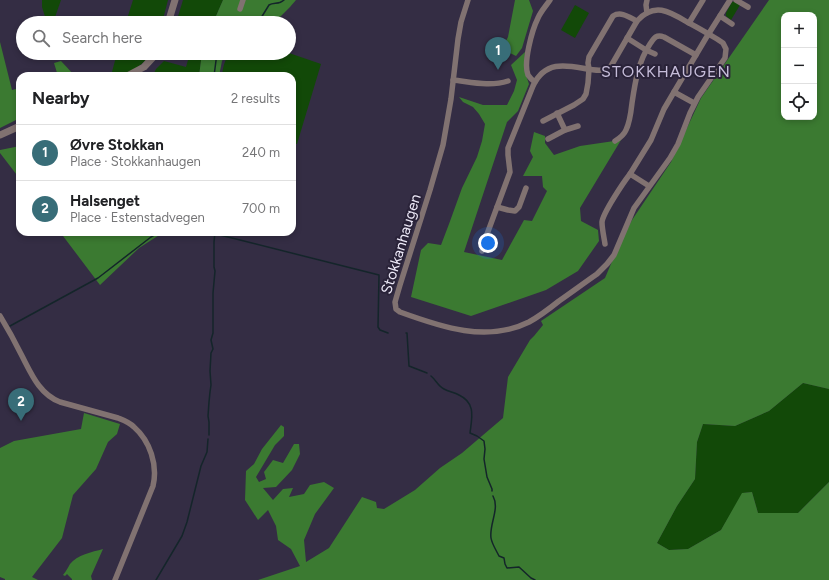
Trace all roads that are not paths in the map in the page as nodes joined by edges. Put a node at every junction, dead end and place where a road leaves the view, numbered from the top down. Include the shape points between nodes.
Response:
1 (175, 0) edge
2 (242, 0) edge
3 (468, 0) edge
4 (550, 0) edge
5 (647, 0) edge
6 (730, 0) edge
7 (736, 0) edge
8 (701, 1) edge
9 (748, 7) dead end
10 (240, 9) dead end
11 (647, 13) junction
12 (170, 16) edge
13 (720, 16) junction
14 (637, 21) junction
15 (689, 23) junction
16 (732, 24) dead end
17 (709, 34) junction
18 (627, 38) junction
19 (646, 50) junction
20 (655, 54) dead end
21 (696, 55) junction
22 (150, 60) edge
23 (589, 69) junction
24 (135, 72) edge
25 (453, 80) junction
26 (508, 82) dead end
27 (535, 82) junction
28 (674, 92) junction
29 (694, 103) junction
30 (558, 113) junction
31 (543, 121) dead end
32 (578, 126) dead end
33 (16, 128) edge
34 (565, 130) junction
35 (0, 134) edge
36 (548, 139) dead end
37 (615, 140) dead end
38 (630, 174) junction
39 (649, 186) junction
40 (526, 188) dead end
41 (497, 207) junction
42 (605, 244) dead end
43 (482, 251) dead end
44 (0, 316) edge
45 (114, 580) edge

1 - 12 street
2 - 10 street
3 - 25 street, Stokkanhaugen via 461,22
4 - 27 street via 537,20 529,46 527,72
5 - 11 street
6 - 13 street
7 - 9 street
8 - 15 street
11 - 14 street
11 - 15 street, Stokkanhaugen via 667,11
13 - 16 street
13 - 17 street
14 - 18 street
14 - 23 street via 622,14 613,16 590,55
15 - 17 street, Stokkanhaugen
17 - 21 street
17 - 29 street, Stokkanhaugen via 723,43 726,55
18 - 19 street
18 - 23 street via 609,68
19 - 20 street
19 - 21 street via 655,37 660,35
19 - 37 street via 635,82 628,127 623,136
21 - 28 street
22 - 24 street
23 - 27 street via 555,66 544,71
23 - 30 street via 583,99
25 - 26 street via 481,84
25 - 39 street, Stokkanhaugen via 443,145 395,302 396,309 400,312 442,326 473,332 503,331 528,323 597,274 607,264 616,251 631,213
27 - 41 street via 508,148 510,172
28 - 29 street
28 - 38 street via 651,140
29 - 39 street, Stokkanhaugen via 675,149
30 - 31 street
30 - 34 street
32 - 34 street
33 - 35 street
34 - 36 street
38 - 39 street
38 - 42 street via 603,218
40 - 41 street via 515,211
41 - 43 street
44 - 45 street via 35,380 46,393 60,402 118,418 133,426 145,440 152,456 155,468 153,486

